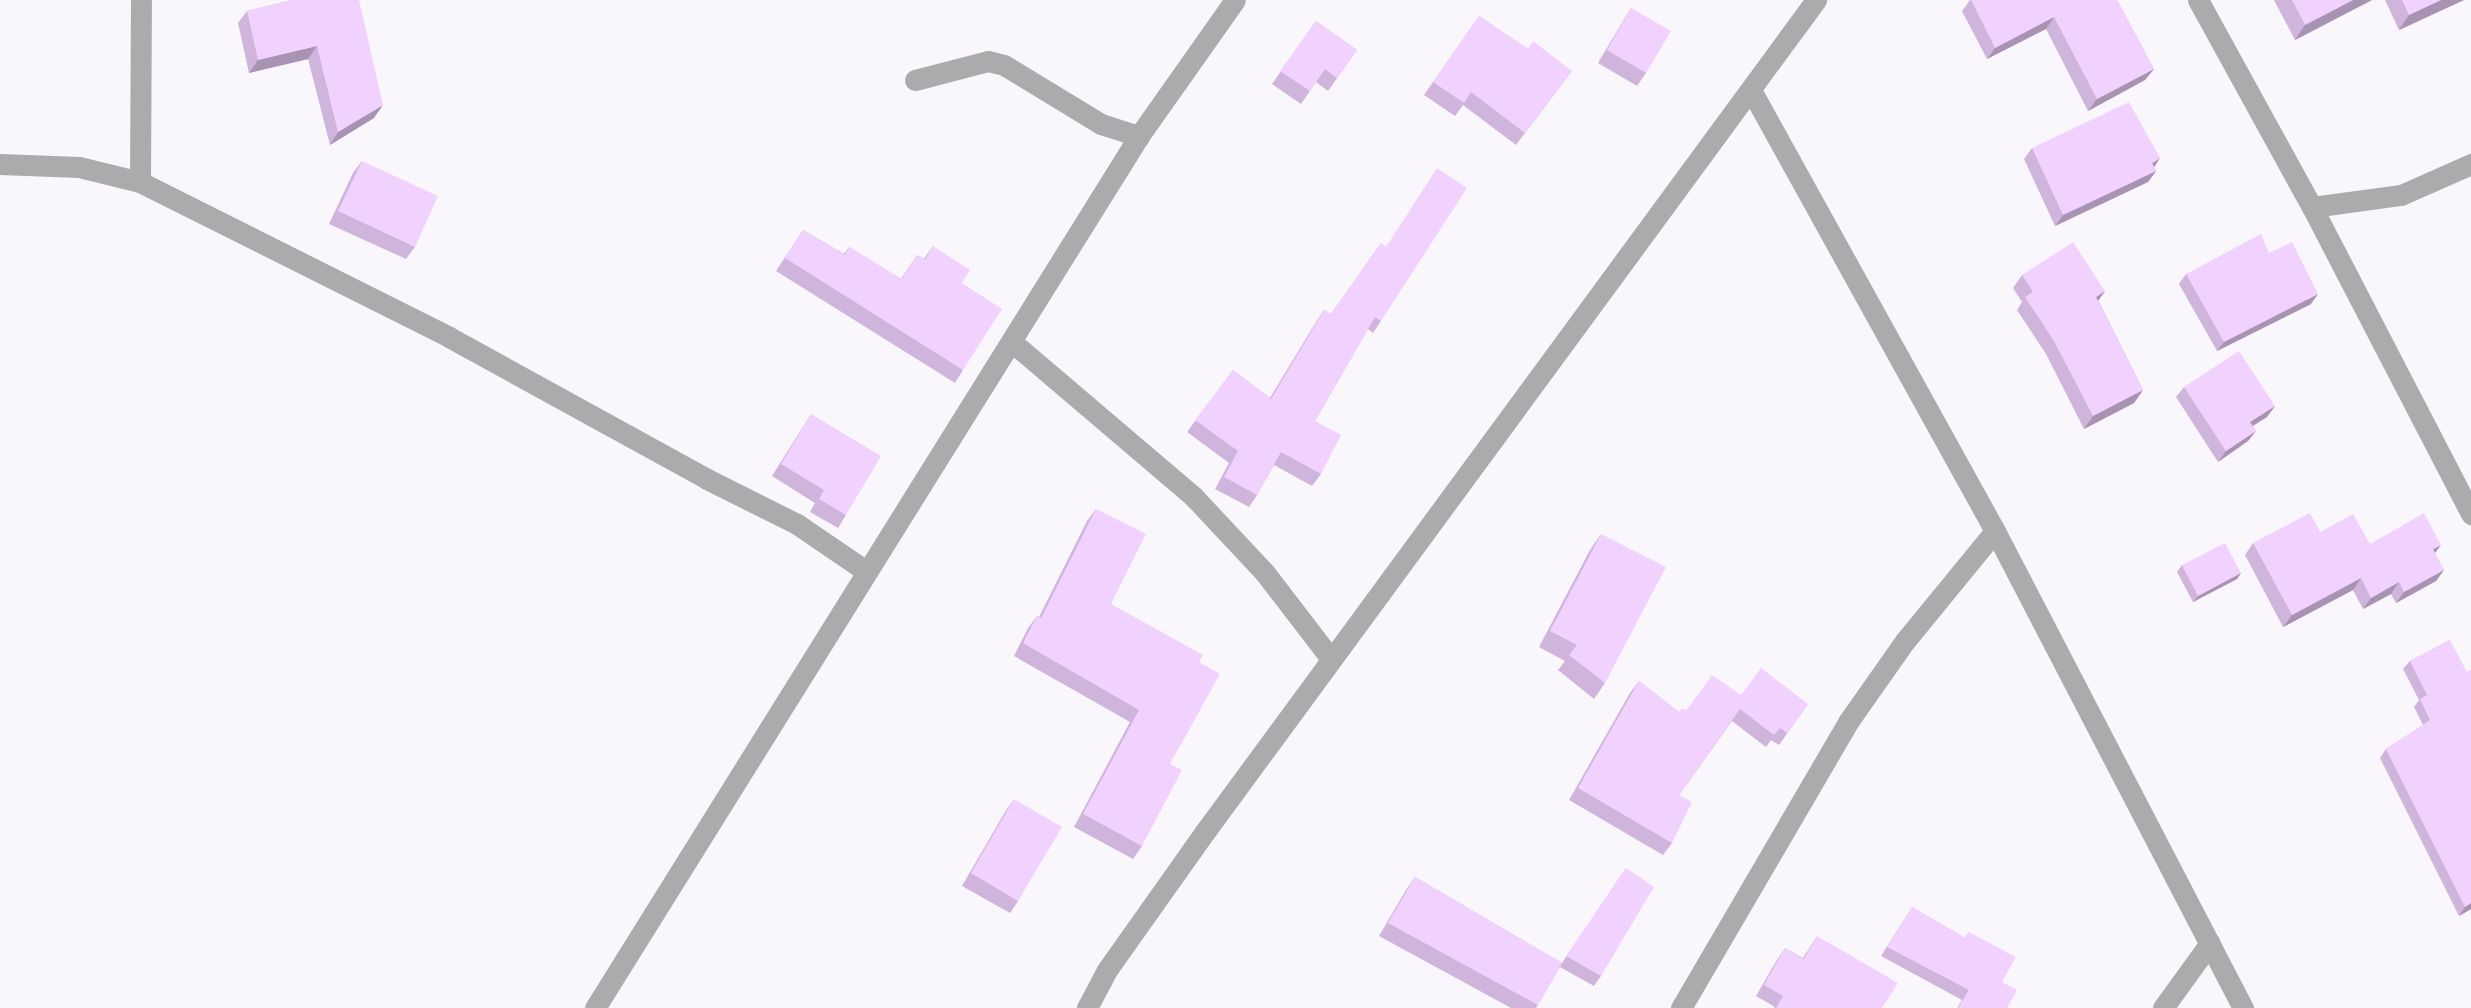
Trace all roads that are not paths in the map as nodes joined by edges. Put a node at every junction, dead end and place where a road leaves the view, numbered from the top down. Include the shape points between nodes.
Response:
1 (141, 0) edge
2 (1235, 0) edge
3 (1816, 0) edge
4 (2198, 0) edge
5 (915, 80) dead end
6 (1751, 90) junction
7 (1139, 136) junction
8 (0, 164) edge
9 (2471, 164) edge
10 (140, 182) junction
11 (2312, 207) junction
12 (1012, 342) junction
13 (2471, 514) edge
14 (1995, 531) junction
15 (866, 571) junction
16 (1331, 659) junction
17 (2210, 943) junction
18 (595, 1008) edge
19 (1087, 1008) edge
20 (1681, 1008) edge
21 (2163, 1008) edge
22 (2242, 1008) edge

1 - 10 street
2 - 7 street
3 - 6 street
4 - 11 street
5 - 7 street via 967,63 996,63 1101,124
6 - 14 street
6 - 16 street
7 - 12 street
8 - 10 street via 79,167
9 - 11 street via 2401,195
10 - 15 street via 449,337 797,524
11 - 13 street
12 - 15 street
12 - 16 street via 1192,496 1265,573
14 - 17 street
14 - 20 street via 1905,640 1848,722
15 - 18 street
16 - 19 street via 1107,971
17 - 21 street
17 - 22 street

